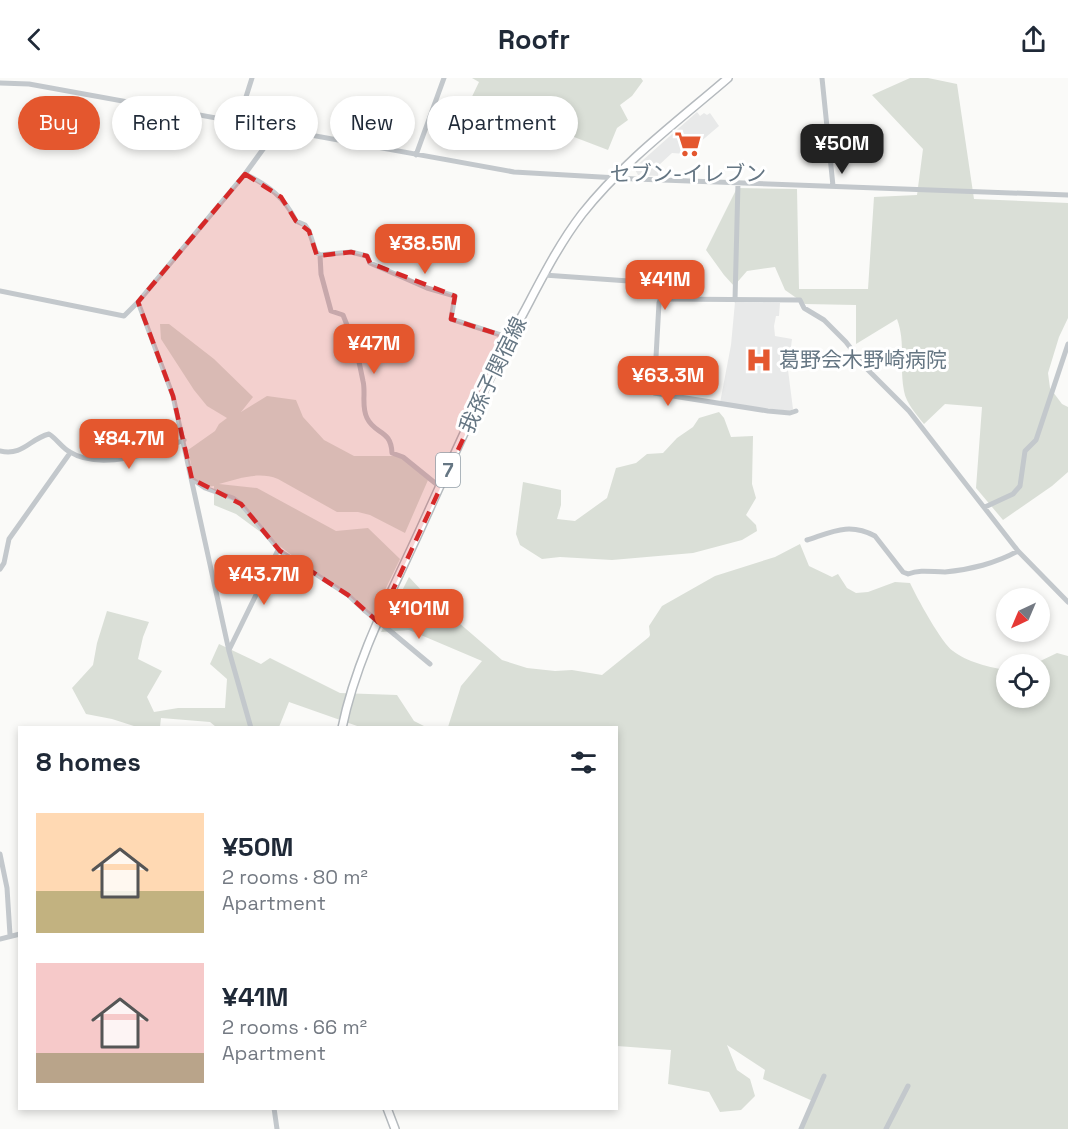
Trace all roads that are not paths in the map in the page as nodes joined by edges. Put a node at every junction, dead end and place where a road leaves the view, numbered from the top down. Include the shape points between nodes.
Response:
1 (252, 78) edge
2 (444, 78) edge
3 (728, 78) edge
4 (822, 78) edge
5 (28, 81) edge
6 (0, 83) edge
7 (246, 96) edge
8 (214, 117) edge
9 (318, 137) edge
10 (262, 150) edge
11 (416, 155) junction
12 (245, 174) junction
13 (615, 177) junction
14 (738, 183) junction
15 (832, 186) junction
16 (1068, 195) edge
17 (320, 255) junction
18 (544, 274) junction
19 (0, 291) edge
20 (661, 298) junction
21 (735, 300) junction
22 (138, 302) junction
23 (510, 338) junction
24 (1068, 344) edge
25 (796, 411) dead end
26 (184, 440) junction
27 (0, 452) edge
28 (70, 453) junction
29 (192, 479) junction
30 (440, 487) junction
31 (985, 507) junction
32 (807, 540) dead end
33 (278, 550) junction
34 (1018, 551) junction
35 (0, 569) edge
36 (1068, 602) edge
37 (229, 651) junction
38 (430, 664) dead end
39 (250, 726) edge
40 (343, 726) edge
41 (0, 854) edge
42 (18, 934) edge
43 (10, 935) junction
44 (0, 939) edge
45 (824, 1076) dead end
46 (908, 1086) dead end
47 (274, 1110) edge
48 (388, 1110) edge
49 (277, 1129) edge
50 (395, 1129) edge
51 (801, 1129) edge
52 (886, 1129) edge

1 - 7 street
2 - 11 street
3 - 13 main road, 我孫子関宿線 / 7
4 - 15 street
5 - 6 street
5 - 8 street
9 - 11 street
10 - 12 street
11 - 13 street via 514,172
12 - 17 street via 266,185 285,202 296,221 309,231
12 - 22 street
13 - 14 street
13 - 18 main road, 我孫子関宿線 / 7 via 576,223
14 - 15 street
14 - 21 street
15 - 16 street
17 - 23 street via 351,252 367,256 370,263 455,296 451,319
17 - 30 street via 331,311 343,315 353,339 367,418 390,439 392,453 404,457
18 - 20 street via 657,283
18 - 23 main road, 我孫子関宿線 / 7
19 - 22 street via 124,316
20 - 21 street
20 - 25 street via 654,393 768,411
21 - 31 street via 800,300 804,308 824,320 846,342 909,411
22 - 26 street via 173,396
23 - 30 main road, 我孫子関宿線 / 7
24 - 31 street via 1036,440 1025,451 1020,486 1013,494
26 - 28 street via 134,458 92,459
26 - 29 street
27 - 28 street via 22,450 49,434
28 - 35 street via 9,538
29 - 33 street via 241,504
29 - 37 street
30 - 40 main road, 我孫子関宿線 / 7 via 375,627
31 - 34 street
32 - 34 street via 846,528 868,532 908,574 963,569
33 - 37 street
33 - 38 street, bridge via 348,595
34 - 36 street
37 - 39 street
41 - 43 street
42 - 43 street
43 - 44 street
45 - 51 street
46 - 52 street
47 - 49 street
48 - 50 main road

